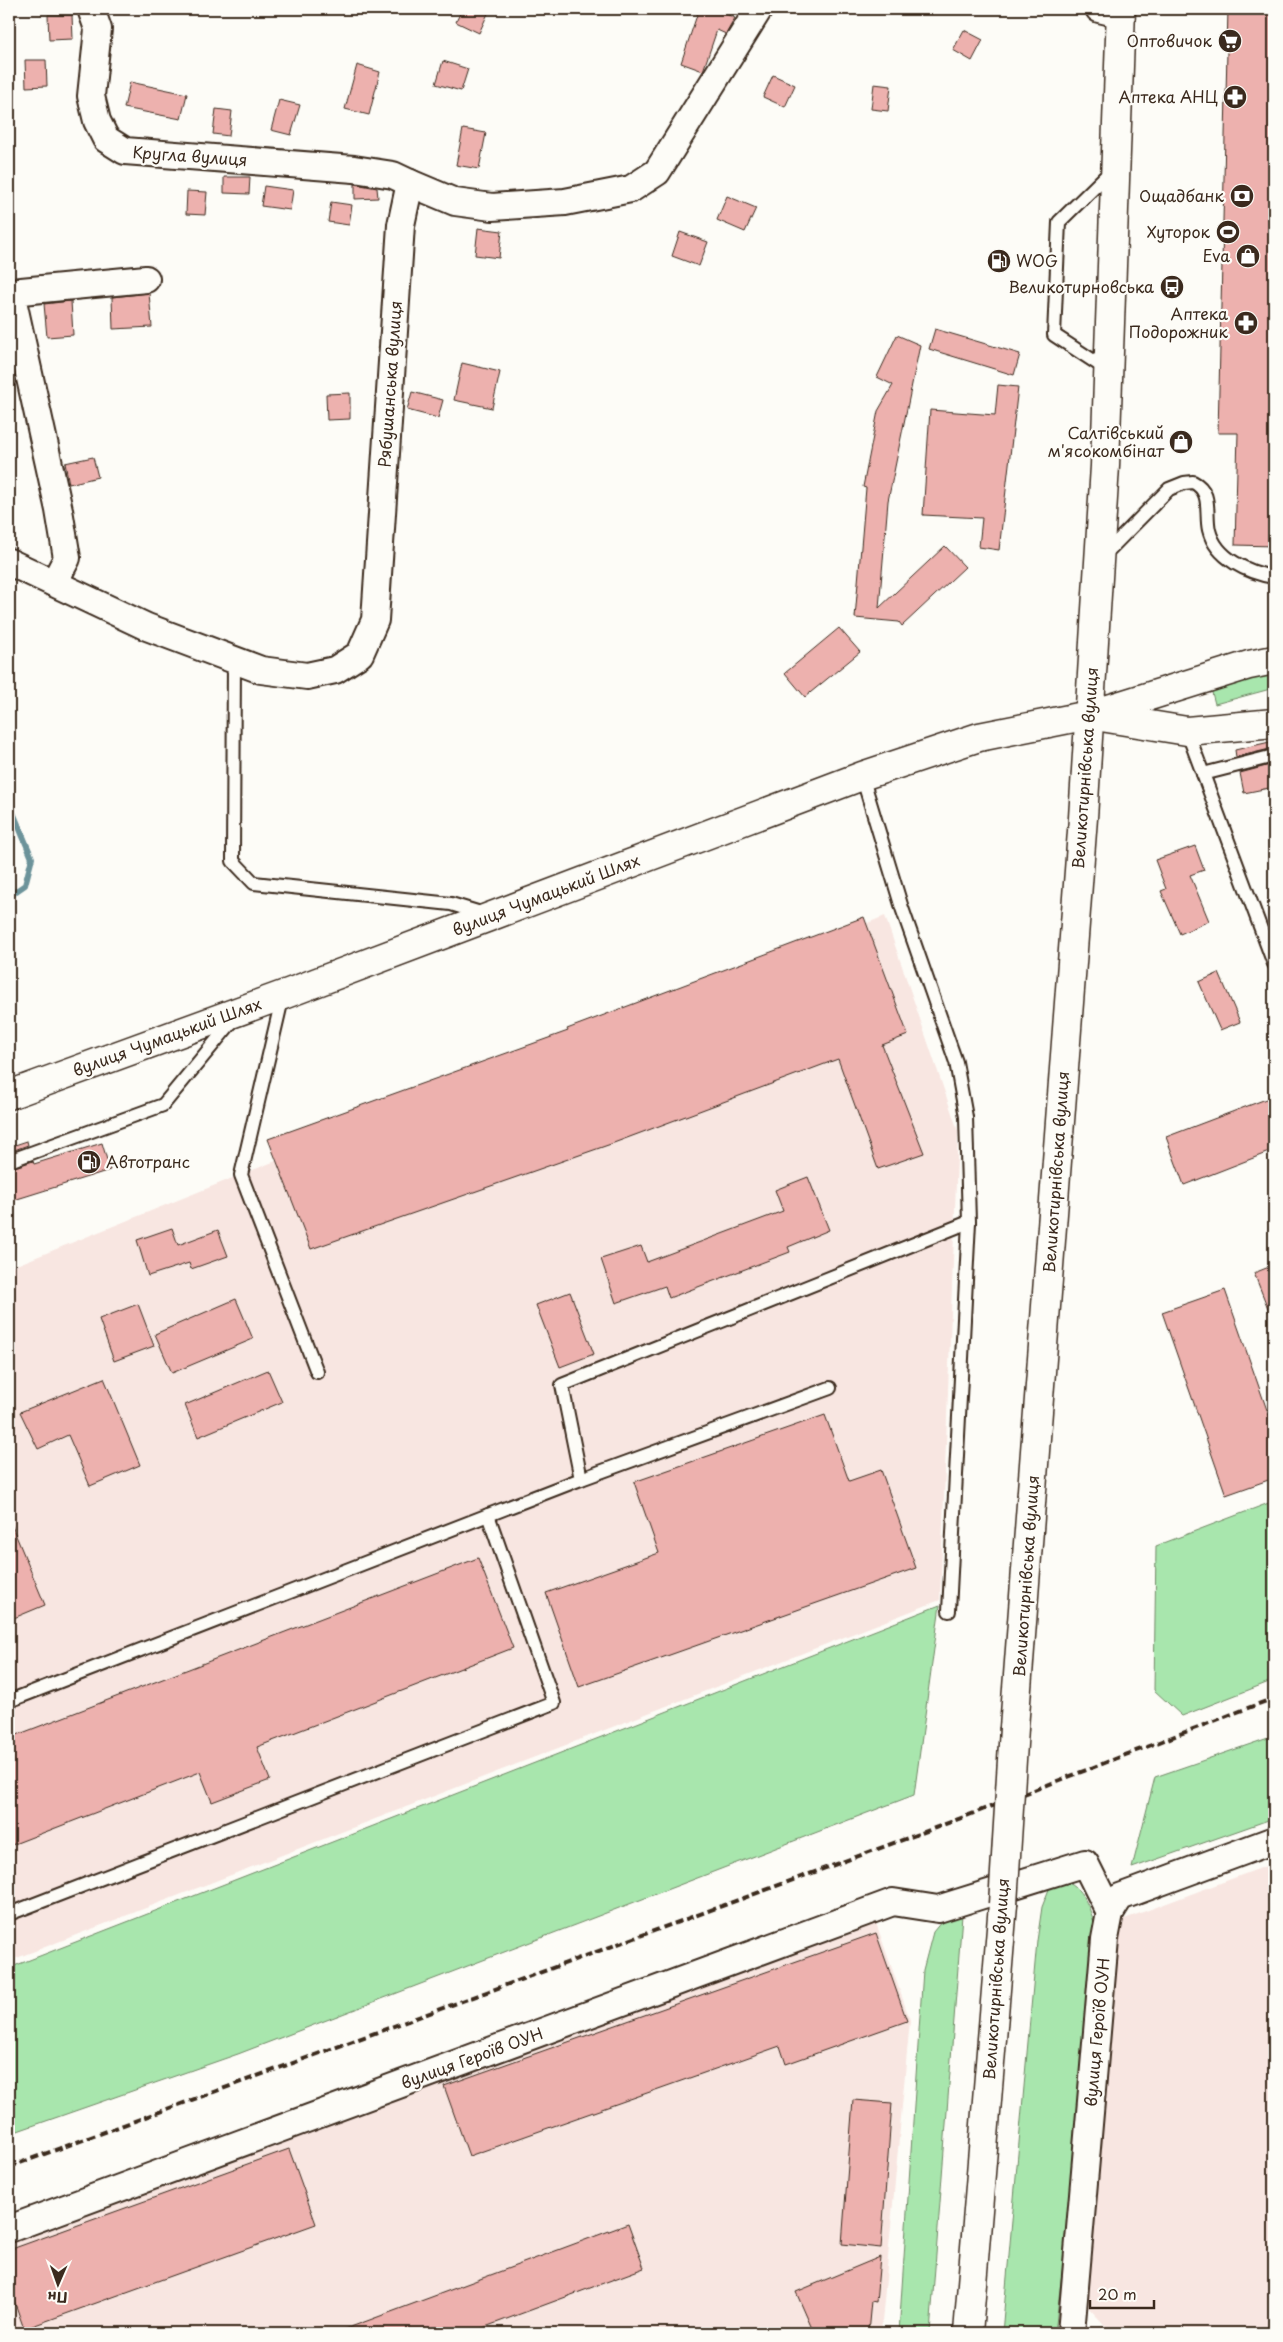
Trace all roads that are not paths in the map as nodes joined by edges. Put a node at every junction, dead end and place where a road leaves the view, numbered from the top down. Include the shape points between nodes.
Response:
1 (91, 9) edge
2 (759, 9) edge
3 (1113, 11) edge
4 (1116, 166) junction
5 (410, 183) junction
6 (146, 279) dead end
7 (1109, 371) junction
8 (1099, 561) junction
9 (9, 562) edge
10 (1274, 577) edge
11 (54, 583) junction
12 (234, 660) junction
13 (1274, 660) edge
14 (1088, 715) junction
15 (1274, 723) edge
16 (1187, 731) junction
17 (1274, 756) edge
18 (1203, 774) junction
19 (862, 776) junction
20 (491, 916) junction
21 (1274, 964) edge
22 (283, 995) junction
23 (242, 1010) junction
24 (9, 1095) edge
25 (9, 1162) edge
26 (969, 1222) junction
27 (317, 1372) dead end
28 (830, 1388) dead end
29 (580, 1479) junction
30 (488, 1515) junction
31 (949, 1611) dead end
32 (9, 1701) edge
33 (1274, 1840) edge
34 (1110, 1913) junction
35 (9, 1914) edge
36 (9, 2229) edge
37 (968, 2333) edge
38 (1071, 2333) edge

1 - 5 street, Кругла вулиця via 98,29 91,96 97,121 106,139 125,151 354,169 393,175
2 - 5 street via 658,172 631,189 565,202 492,207 455,202
3 - 4 main road, Великотирнівська вулиця
4 - 7 main road, Великотирнівська вулиця
4 - 7 lane via 1059,222 1054,334
5 - 12 street, Рябушанська вулиця via 401,225 374,620 360,654 335,670 307,676 261,670
6 - 11 street via 11,292 67,558
7 - 8 main road, Великотирнівська вулиця
8 - 10 lane via 1169,489 1189,481 1205,493 1210,533 1222,551 1240,567
8 - 14 main road, Великотирнівська вулиця
9 - 11 street, Рябушанська вулиця
11 - 12 street, Рябушанська вулиця via 147,627
12 - 20 lane via 233,861 254,883 451,904
13 - 14 main road, вулиця Чумацький Шлях
14 - 16 main road, вулиця Чумацький Шлях
14 - 19 main road, вулиця Чумацький Шлях via 979,737
14 - 37 main road, Великотирнівська вулиця, bridge via 1083,818
15 - 16 main road, вулиця Чумацький Шлях
16 - 18 lane
17 - 18 lane
18 - 21 lane
19 - 20 main road, вулиця Чумацький Шлях
19 - 26 lane via 902,908 956,1062 966,1117
20 - 22 main road, вулиця Чумацький Шлях
22 - 23 main road, вулиця Чумацький Шлях
22 - 27 lane via 241,1175
23 - 24 main road, вулиця Чумацький Шлях
23 - 25 lane via 163,1106
26 - 29 lane via 562,1385
26 - 31 lane
28 - 29 lane
29 - 30 lane
30 - 32 lane
30 - 35 lane via 554,1703
33 - 34 street via 1120,1897
34 - 36 street, вулиця Героїв ОУН via 1085,1863 938,1909 893,1902
34 - 38 street, вулиця Героїв ОУН via 1105,1939

